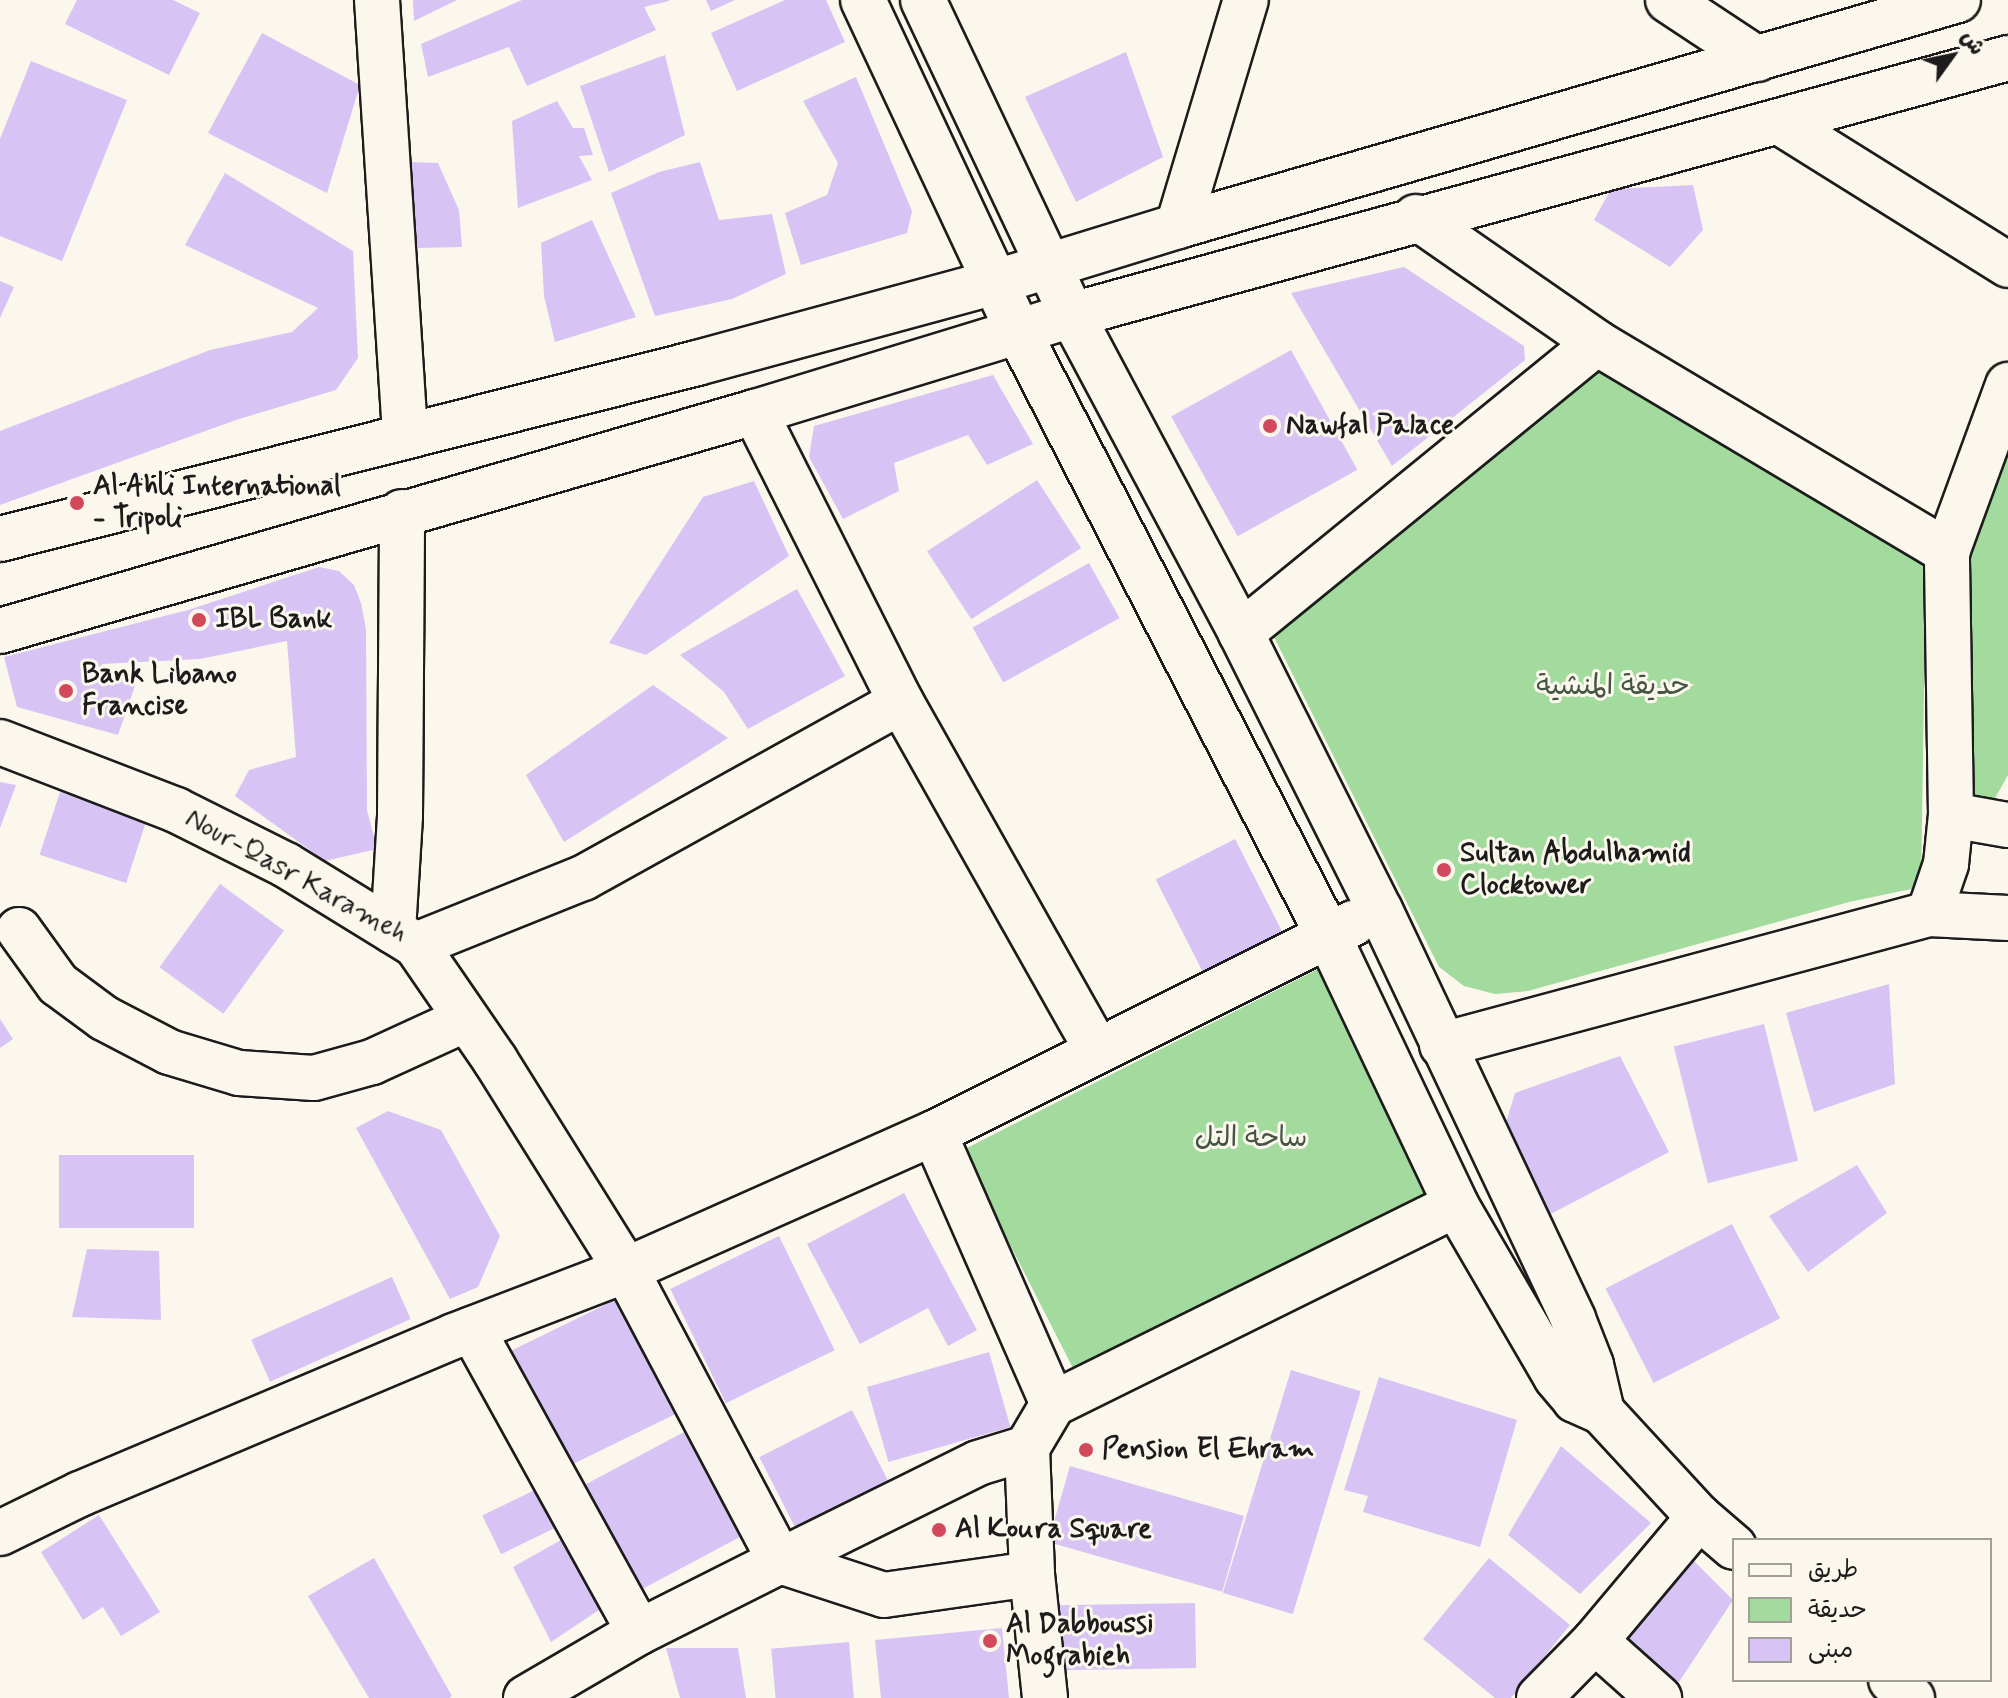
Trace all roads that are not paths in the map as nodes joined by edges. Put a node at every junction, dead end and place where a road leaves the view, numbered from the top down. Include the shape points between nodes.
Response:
1 (377, 0) edge
2 (863, 0) edge
3 (923, 0) edge
4 (1246, 0) edge
5 (1668, 0) edge
6 (1958, 0) edge
7 (2008, 58) edge
8 (1757, 59) junction
9 (1781, 123) junction
10 (1416, 217) junction
11 (1178, 226) junction
12 (2008, 265) edge
13 (1049, 267) junction
14 (996, 282) junction
15 (1072, 315) junction
16 (1019, 333) junction
17 (1597, 343) junction
18 (2008, 385) edge
19 (755, 412) junction
20 (405, 436) junction
21 (402, 512) junction
22 (0, 539) edge
23 (1947, 552) junction
24 (0, 631) edge
25 (1241, 633) junction
26 (901, 702) junction
27 (0, 742) edge
28 (1951, 815) junction
29 (2008, 825) edge
30 (1380, 910) junction
31 (1929, 914) junction
32 (2008, 918) edge
33 (19, 930) dead end
34 (1328, 935) junction
35 (404, 938) junction
36 (466, 1019) junction
37 (1442, 1045) junction
38 (1097, 1050) junction
39 (934, 1133) junction
40 (1456, 1205) junction
41 (626, 1270) junction
42 (472, 1329) junction
43 (1053, 1404) junction
44 (1602, 1412) junction
45 (1027, 1448) junction
46 (1699, 1517) junction
47 (0, 1533) edge
48 (1732, 1545) edge
49 (780, 1561) junction
50 (1032, 1574) junction
51 (639, 1632) junction
52 (1595, 1641) junction
53 (1893, 1682) edge
54 (543, 1694) edge
55 (1045, 1698) edge
56 (1539, 1698) edge
57 (1659, 1698) edge
58 (1912, 1698) edge

1 - 20 main road
2 - 14 main road
3 - 13 main road
4 - 11 main road
5 - 8 main road
6 - 8 main road
7 - 9 main road
8 - 11 main road
9 - 10 main road
9 - 12 main road
10 - 15 main road
10 - 17 main road
11 - 13 main road
13 - 14 main road
13 - 15 main road
14 - 16 main road
14 - 20 main road
15 - 16 main road
15 - 25 main road
16 - 19 main road
16 - 34 main road
17 - 23 main road
17 - 25 main road
18 - 23 main road
19 - 21 main road
19 - 26 main road
20 - 22 main road
21 - 24 main road
21 - 35 main road
23 - 28 main road
25 - 30 main road
26 - 35 main road via 583,878
26 - 38 main road
27 - 35 main road, Nour-Qasr Karameh via 176,810 286,865
28 - 29 main road
28 - 31 main road via 1946,864
30 - 34 main road
30 - 37 main road
31 - 32 main road
31 - 37 main road
33 - 36 main road via 58,984 104,1018 169,1052 239,1073 314,1078 372,1062
34 - 38 main road
34 - 40 main road
35 - 36 main road, Nour-Qasr Karameh
36 - 41 main road, Nour-Qasr Karameh
37 - 44 main road via 1578,1330
38 - 39 main road
39 - 41 main road
39 - 43 main road
40 - 43 main road
40 - 44 main road via 1556,1377 1575,1400
41 - 42 main road
41 - 49 main road, Nour-Qasr Karameh
42 - 47 main road via 80,1494
42 - 51 main road
43 - 45 main road
44 - 46 main road
45 - 49 main road via 978,1463
45 - 50 main road
46 - 48 main road
46 - 52 main road
49 - 50 main road via 884,1595
49 - 51 main road
50 - 55 main road
51 - 54 main road
52 - 56 main road
52 - 57 main road
53 - 58 main road

